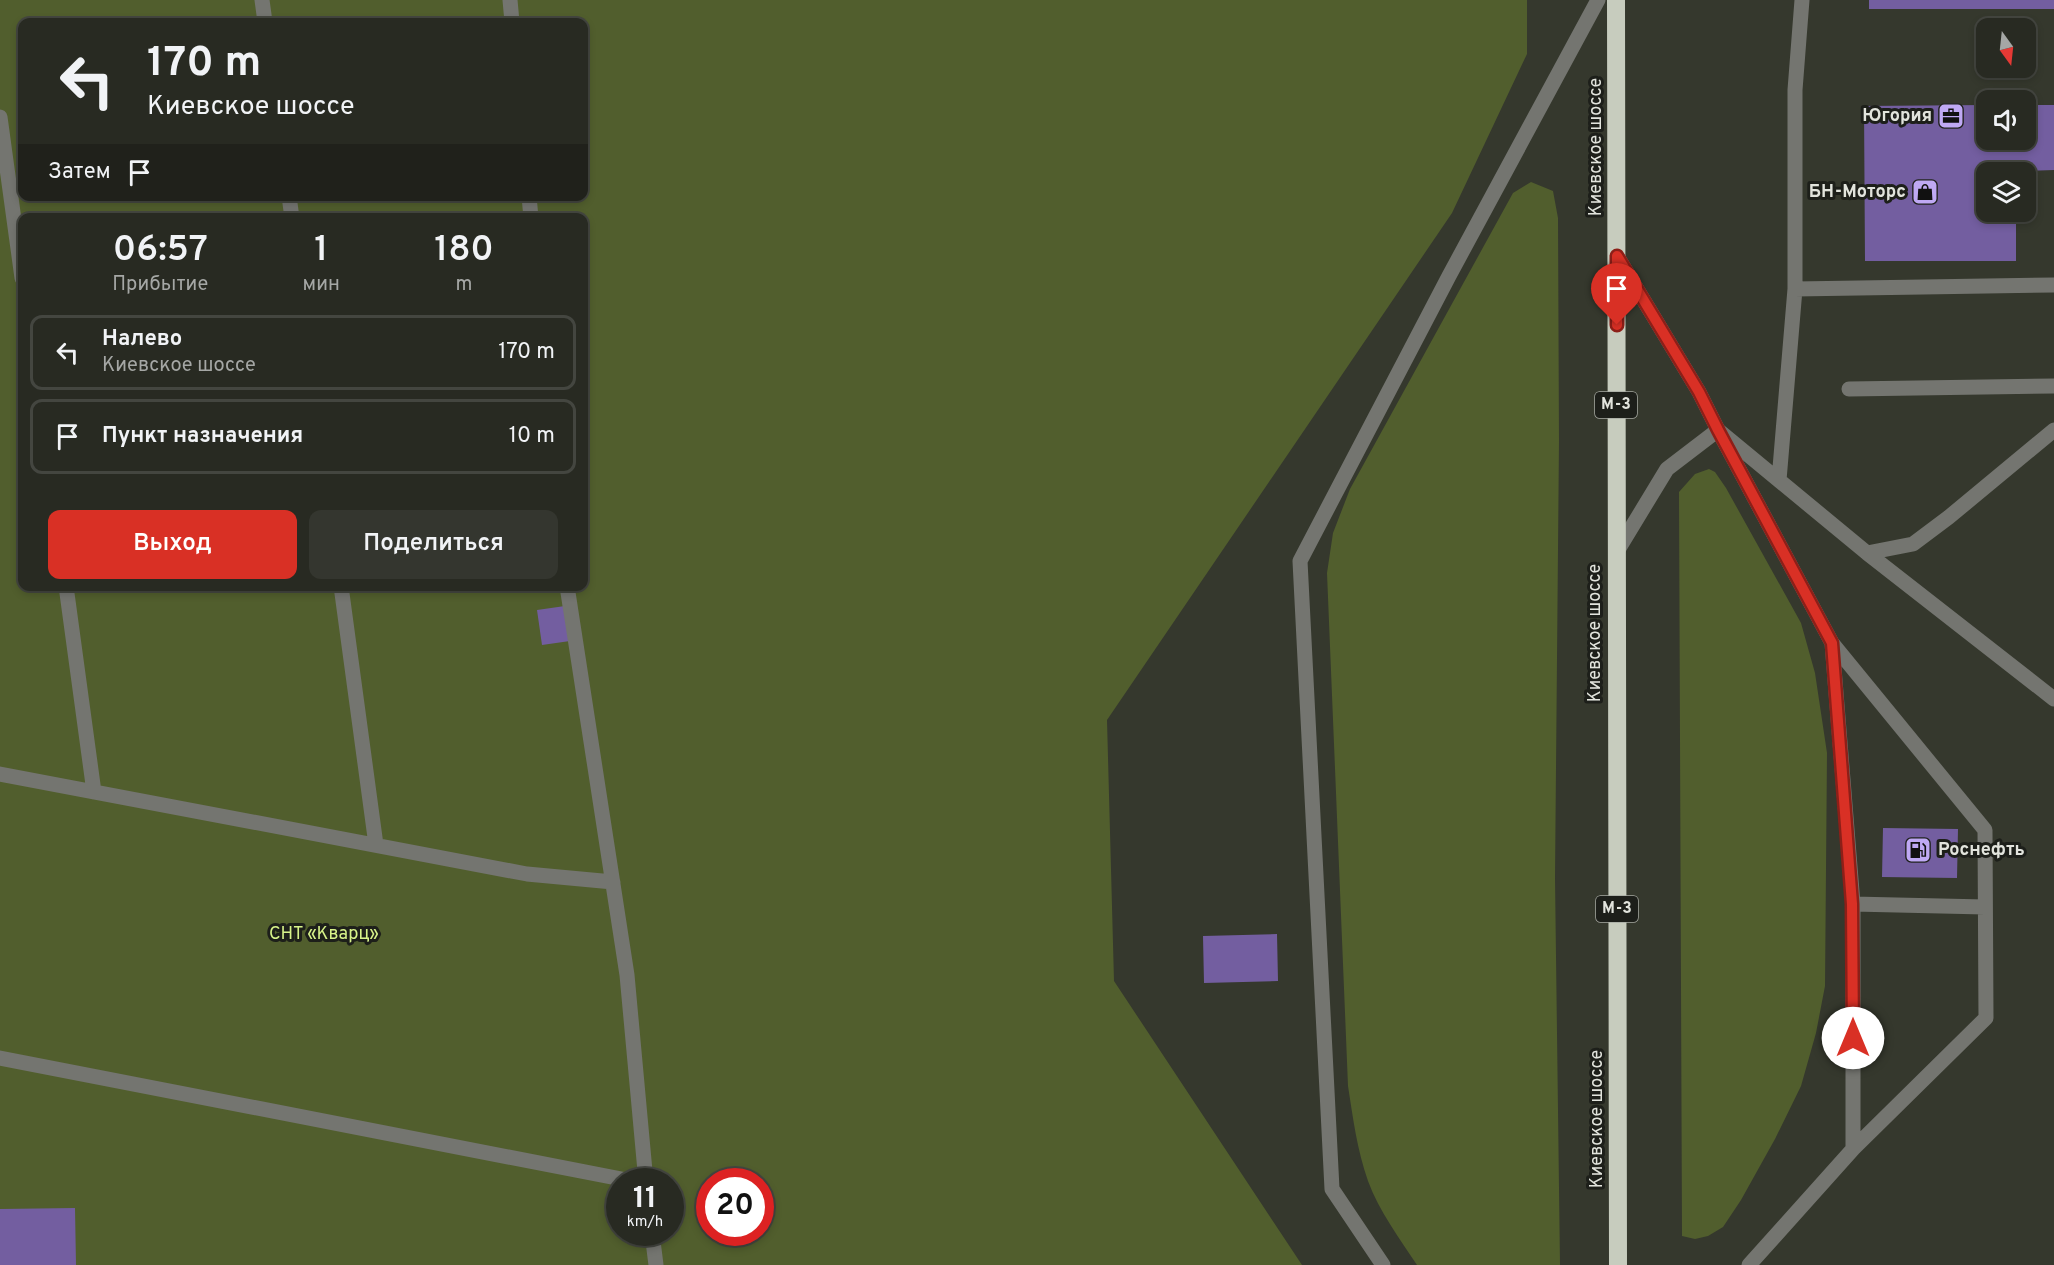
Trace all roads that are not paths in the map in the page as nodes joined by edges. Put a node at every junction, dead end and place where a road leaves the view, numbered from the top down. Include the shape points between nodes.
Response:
1 (262, 0) edge
2 (510, 0) edge
3 (1598, 0) edge
4 (1617, 0) edge
5 (1802, 0) edge
6 (264, 18) edge
7 (512, 18) edge
8 (0, 117) edge
9 (18, 249) edge
10 (1617, 256) junction
11 (2054, 285) edge
12 (1795, 289) junction
13 (2054, 386) edge
14 (1849, 389) dead end
15 (1718, 430) junction
16 (2054, 430) edge
17 (1779, 480) junction
18 (1867, 553) junction
19 (1616, 554) junction
20 (67, 591) edge
21 (342, 591) edge
22 (568, 591) edge
23 (1832, 643) junction
24 (2054, 699) edge
25 (0, 774) edge
26 (94, 792) junction
27 (376, 845) junction
28 (613, 882) junction
29 (1852, 904) junction
30 (1985, 907) junction
31 (0, 1058) edge
32 (1853, 1149) junction
33 (645, 1168) edge
34 (606, 1176) edge
35 (654, 1246) edge
36 (656, 1265) edge
37 (1383, 1265) edge
38 (1618, 1265) edge
39 (1749, 1265) edge

1 - 6 street
2 - 7 street
3 - 37 street via 1300,561 1332,1189
4 - 10 highway, Киевское шоссе / М-3
5 - 12 street via 1795,90
8 - 9 street
10 - 15 street
10 - 19 highway, Киевское шоссе / М-3
11 - 12 street
12 - 17 street
13 - 14 street
15 - 17 street
15 - 19 street via 1667,469
15 - 23 street
16 - 18 street via 1913,544
17 - 18 street
18 - 24 street
19 - 38 highway, Киевское шоссе / М-3
20 - 26 street
21 - 27 street
22 - 28 street
23 - 29 street
23 - 30 street via 1985,830
25 - 26 street
26 - 27 street
27 - 28 street via 527,874
28 - 33 street via 627,975
29 - 30 street
29 - 32 street
30 - 32 street via 1986,1018
31 - 34 street
32 - 39 street
35 - 36 street

